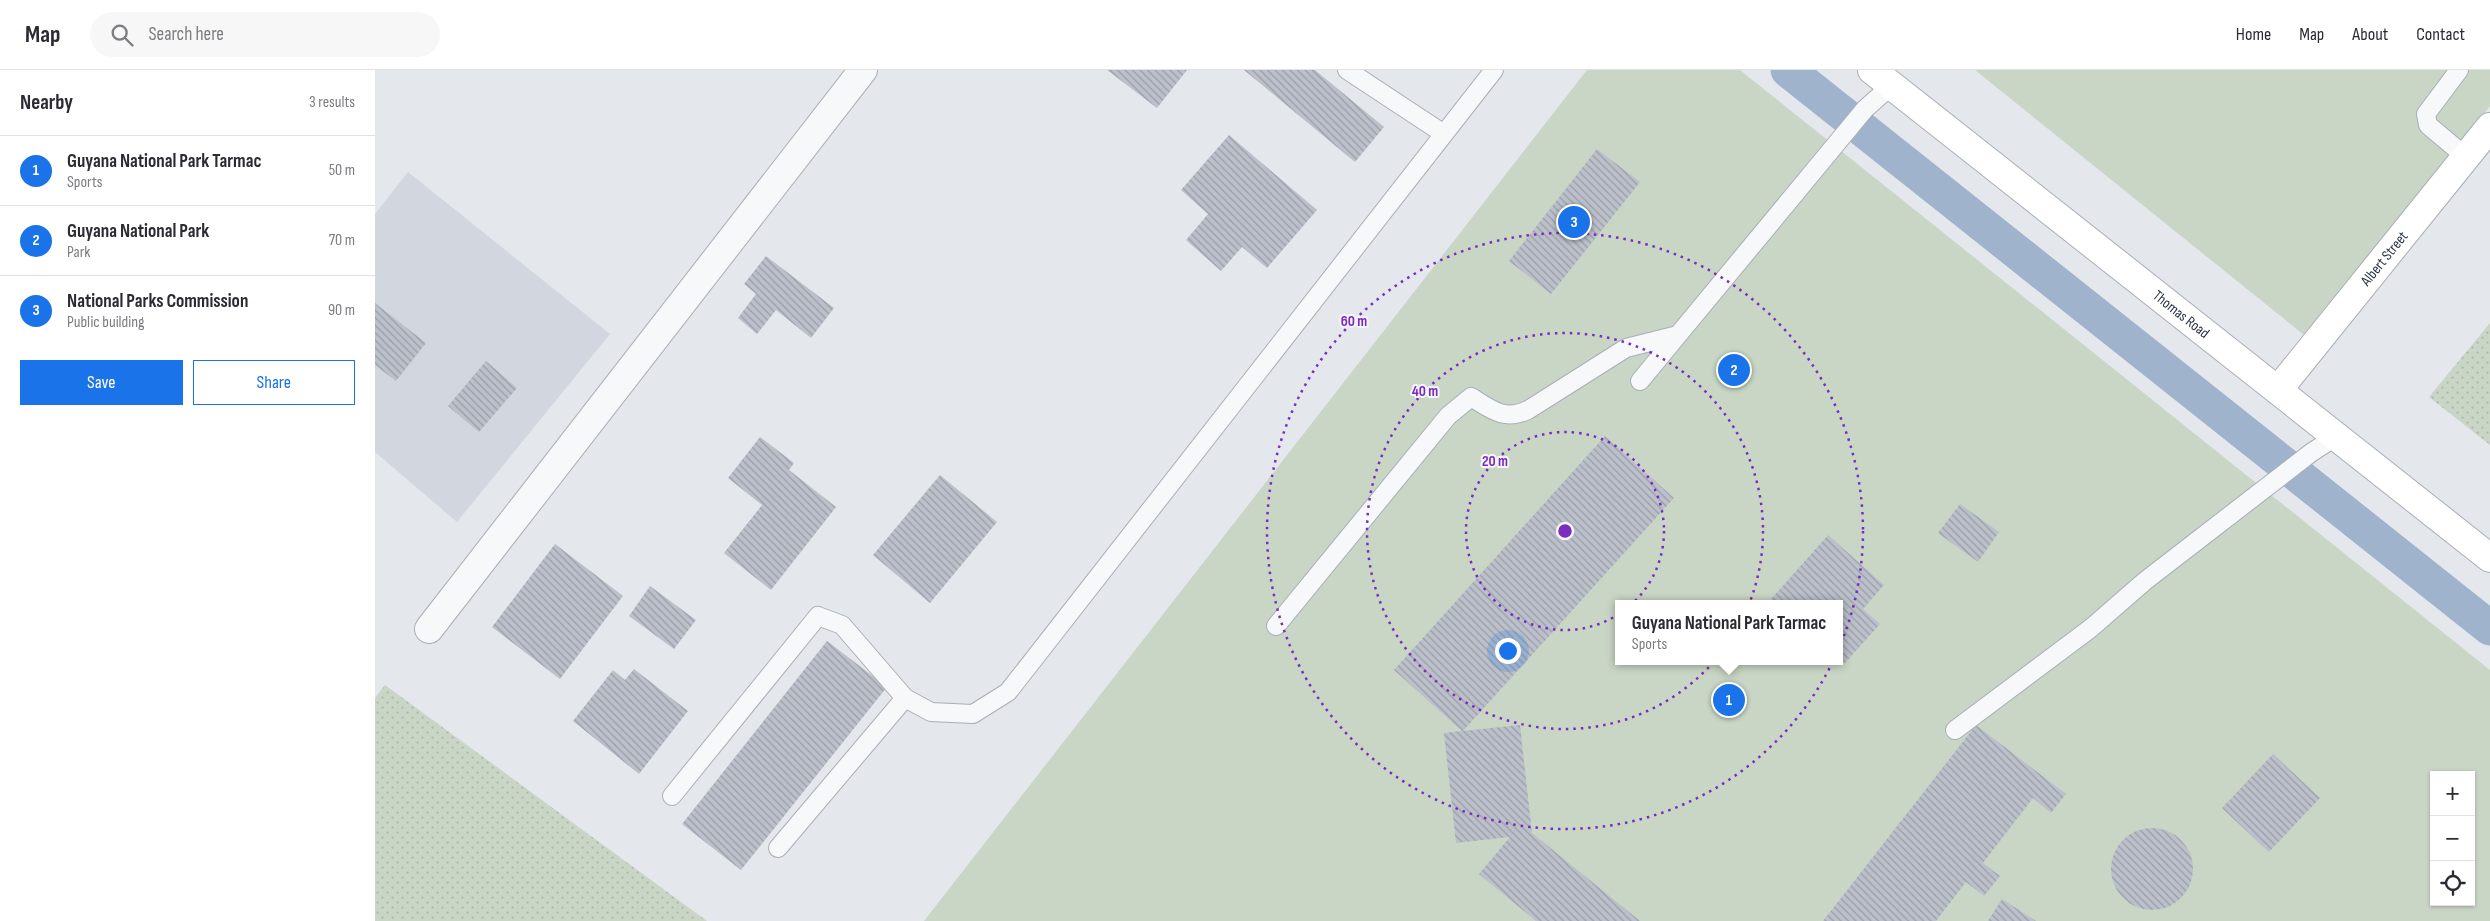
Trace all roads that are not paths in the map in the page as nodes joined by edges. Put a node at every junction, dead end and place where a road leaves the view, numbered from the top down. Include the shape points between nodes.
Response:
1 (863, 70) edge
2 (1347, 70) edge
3 (1494, 70) edge
4 (2459, 70) edge
5 (1882, 78) edge
6 (2490, 127) edge
7 (1445, 134) junction
8 (2466, 157) junction
9 (1678, 335) junction
10 (1640, 381) dead end
11 (2278, 390) junction
12 (2337, 436) junction
13 (2490, 558) edge
14 (1275, 626) dead end
15 (429, 629) dead end
16 (905, 698) junction
17 (1955, 730) dead end
18 (672, 796) dead end
19 (778, 848) dead end

1 - 15 street
2 - 7 lane
3 - 7 lane
4 - 8 lane via 2426,114 2426,121
5 - 9 lane via 1851,127
5 - 11 street, Thomas Road
6 - 8 street, Albert Street
7 - 16 lane via 1008,692 973,714 931,712
8 - 11 street, Albert Street
9 - 10 lane
9 - 14 lane via 1626,348 1515,416 1495,412 1471,397 1448,416
11 - 12 street, Thomas Road
12 - 13 street, Thomas Road
12 - 17 lane via 2312,452 2145,581 2091,628
16 - 18 lane via 842,625 818,616
16 - 19 lane

